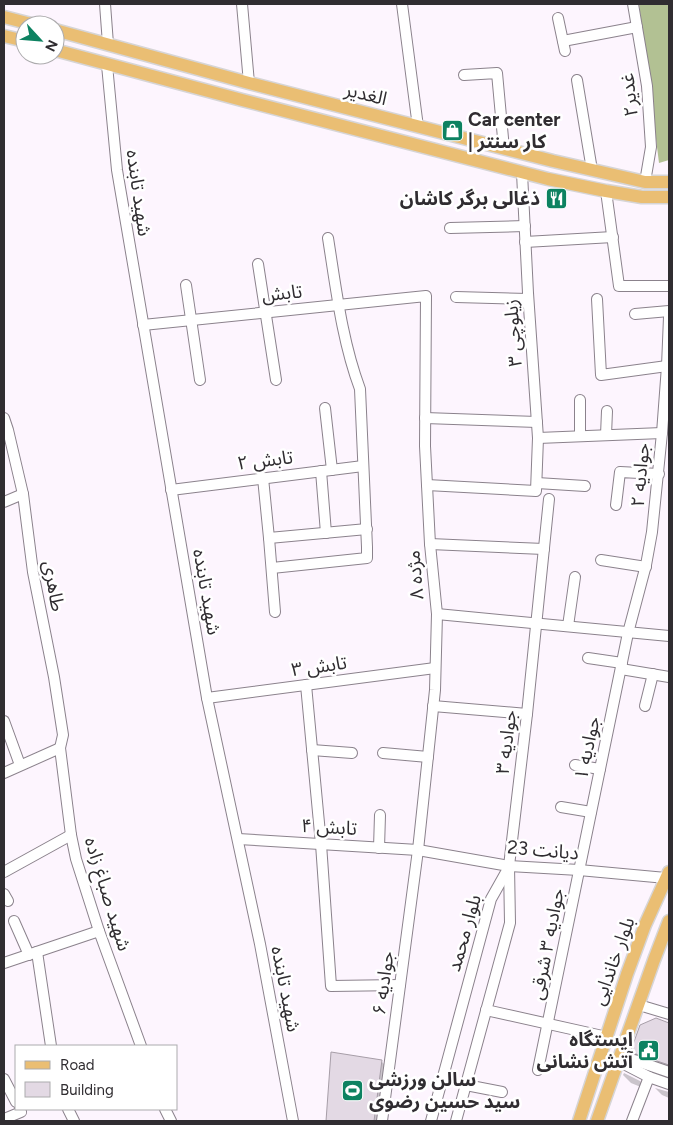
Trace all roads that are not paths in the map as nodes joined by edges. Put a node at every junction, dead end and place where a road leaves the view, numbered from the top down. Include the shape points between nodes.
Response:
1 (105, 4) edge
2 (242, 4) edge
3 (403, 4) edge
4 (633, 4) edge
5 (558, 18) dead end
6 (637, 28) junction
7 (65, 33) edge
8 (108, 44) junction
9 (65, 53) edge
10 (107, 64) junction
11 (464, 75) dead end
12 (578, 80) dead end
13 (249, 83) junction
14 (418, 127) junction
15 (504, 149) junction
16 (552, 161) junction
17 (592, 170) junction
18 (669, 172) edge
19 (522, 173) junction
20 (548, 179) junction
21 (646, 182) junction
22 (669, 182) edge
23 (606, 191) junction
24 (642, 197) junction
25 (669, 197) edge
26 (669, 204) edge
27 (525, 226) junction
28 (450, 228) dead end
29 (613, 237) junction
30 (328, 238) dead end
31 (525, 242) junction
32 (258, 264) dead end
33 (186, 285) dead end
34 (669, 286) edge
35 (426, 296) joint
36 (456, 297) dead end
37 (528, 299) junction
38 (597, 299) dead end
39 (338, 305) junction
40 (669, 311) edge
41 (265, 312) junction
42 (635, 314) dead end
43 (669, 317) edge
44 (192, 320) junction
45 (143, 325) junction
46 (667, 366) junction
47 (200, 380) dead end
48 (276, 380) dead end
49 (580, 400) dead end
50 (326, 408) dead end
51 (606, 411) dead end
52 (4, 418) edge
53 (425, 418) junction
54 (537, 422) junction
55 (6, 431) edge
56 (606, 435) junction
57 (580, 436) junction
58 (538, 438) junction
59 (664, 439) edge
60 (364, 466) junction
61 (332, 470) junction
62 (321, 471) junction
63 (659, 474) junction
64 (263, 478) junction
65 (427, 485) junction
66 (584, 486) dead end
67 (536, 487) junction
68 (171, 490) junction
69 (23, 494) junction
70 (549, 499) dead end
71 (4, 502) edge
72 (616, 506) dead end
73 (367, 529) junction
74 (326, 533) junction
75 (269, 538) junction
76 (430, 544) junction
77 (544, 549) junction
78 (601, 560) dead end
79 (646, 567) junction
80 (272, 568) junction
81 (575, 577) dead end
82 (275, 612) dead end
83 (437, 614) junction
84 (536, 622) junction
85 (568, 626) junction
86 (628, 632) junction
87 (669, 636) edge
88 (588, 658) dead end
89 (621, 666) junction
90 (435, 668) junction
91 (653, 674) junction
92 (669, 677) edge
93 (306, 685) junction
94 (207, 698) junction
95 (433, 706) junction
96 (645, 706) dead end
97 (527, 714) junction
98 (4, 721) edge
99 (60, 748) junction
100 (312, 750) junction
101 (383, 753) dead end
102 (352, 754) dead end
103 (428, 757) junction
104 (575, 765) dead end
105 (20, 766) junction
106 (600, 769) junction
107 (4, 772) edge
108 (561, 807) dead end
109 (591, 812) junction
110 (380, 815) dead end
111 (71, 835) junction
112 (238, 840) junction
113 (321, 844) junction
114 (379, 848) junction
115 (418, 850) junction
116 (509, 866) junction
117 (579, 870) junction
118 (4, 872) edge
119 (668, 875) edge
120 (14, 921) dead end
121 (669, 921) edge
122 (99, 931) junction
123 (33, 954) junction
124 (4, 962) edge
125 (400, 985) junction
126 (639, 1005) junction
127 (486, 1010) junction
128 (669, 1014) edge
129 (548, 1024) junction
130 (607, 1037) junction
131 (51, 1045) edge
132 (141, 1045) edge
133 (618, 1061) junction
134 (538, 1070) dead end
135 (669, 1072) edge
136 (649, 1077) junction
137 (4, 1080) edge
138 (669, 1084) edge
139 (466, 1085) junction
140 (502, 1092) dead end
141 (15, 1100) edge
142 (20, 1110) edge
143 (4, 1120) edge
144 (293, 1121) edge
145 (382, 1121) edge
146 (431, 1121) edge
147 (456, 1121) edge
148 (579, 1121) edge
149 (597, 1121) edge
150 (632, 1121) edge

1 - 8 street
2 - 13 street
3 - 14 street
4 - 6 street, غدیر۲
5 - 6 street via 564,46
6 - 21 street, غدیر۲ via 647,86 651,148
7 - 8 main road, الغدیر
8 - 13 main road, الغدیر
9 - 10 main road, الغدیر
10 - 19 main road, الغدیر
10 - 45 street, شهید تابنده via 117,170
11 - 15 street via 497,73
12 - 17 street
13 - 14 main road, الغدیر
14 - 15 main road, الغدیر
15 - 16 main road, الغدیر
16 - 17 main road, الغدیر
16 - 20 main road
17 - 21 main road, الغدیر
18 - 21 main road
19 - 20 main road, الغدیر
19 - 27 street, زیلوچی ۳
20 - 23 main road, الغدیر
21 - 22 main road, الغدیر
23 - 24 main road, الغدیر
23 - 29 street
24 - 25 main road, الغدیر
24 - 26 main road
27 - 28 street
27 - 31 street, زیلوچی ۳
29 - 31 street
29 - 34 street via 619,286
30 - 39 street
31 - 37 street, زیلوچی ۳
32 - 41 street
33 - 44 street
35 - 39 street, تابش
35 - 53 street, مژده ۸
36 - 37 street
37 - 54 street, زیلوچی ۳
38 - 46 street via 601,375
39 - 41 street, تابش
39 - 60 street via 360,389
40 - 42 street
41 - 44 street, تابش
41 - 48 street
43 - 46 street, جوادیه ۲
44 - 45 street, تابش
44 - 47 street
45 - 68 street, شهید تابنده
46 - 59 street, جوادیه ۲
49 - 57 street
50 - 61 street
51 - 56 street
52 - 55 street, طاهری
53 - 54 street
53 - 65 street, مژده ۸
54 - 58 street, زیلوچی ۳
55 - 69 street, طاهری
56 - 57 street
56 - 59 street
57 - 58 street
58 - 67 street, زیلوچی ۳
59 - 63 street, جوادیه ۲
60 - 61 street, تابش ۲
60 - 73 street
61 - 62 street, تابش ۲
62 - 64 street, تابش ۲
62 - 74 street
63 - 72 street via 620,472
63 - 79 street, جوادیه ۲
64 - 68 street, تابش ۲
64 - 75 street
65 - 67 street
65 - 76 street, مژده ۸
66 - 67 street
68 - 94 street, شهید تابنده
69 - 71 street
69 - 99 street, طاهری via 33,572 63,735
70 - 77 street, جوادیه ۳
73 - 74 street
73 - 80 street via 367,558
74 - 75 street
75 - 80 street
76 - 77 street
76 - 83 street, مژده ۸
77 - 84 street, جوادیه ۳
78 - 79 street
79 - 86 street, جوادیه ۲
80 - 82 street
81 - 85 street
83 - 84 street
83 - 90 street, مژده ۸
84 - 85 street
84 - 97 street, جوادیه ۳
85 - 86 street
86 - 87 street
86 - 89 street, جوادیه ۱
88 - 89 street
89 - 91 street
89 - 106 street, جوادیه ۱
90 - 93 street, تابش ۳
90 - 95 street, مژده ۸
91 - 92 street
91 - 96 street
93 - 94 street, تابش ۳
93 - 100 street
94 - 112 street, شهید تابنده
95 - 97 street
95 - 103 street, مژده ۸
97 - 116 street, جوادیه ۳
98 - 105 street
99 - 105 street
99 - 111 street, شهید صباغ زاده
100 - 102 street
100 - 113 street
101 - 103 street
103 - 115 street, مژده ۸
104 - 106 street
105 - 107 street
106 - 109 street, جوادیه ۱
108 - 109 street
109 - 117 street, جوادیه ۱
110 - 114 street
111 - 118 street
111 - 122 street, شهید صباغ زاده
112 - 113 street, تابش ۴
112 - 144 street, شهید تابنده
113 - 114 street, تابش ۴
113 - 125 street via 331,986
114 - 115 street, تابش ۴
115 - 116 street, دیانت 23
115 - 125 street, جوادیه ۶
116 - 117 street, دیانت 23
116 - 127 street, بلوار محمد via 510,923
116 - 146 street, بلوار محمد via 490,899
117 - 119 street, دیانت 23
117 - 129 street, جوادیه ۳ شرقی
119 - 130 main road, بلوار خاندایی via 645,925
120 - 123 street
121 - 126 main road, بلوار خاندایی
122 - 123 street
122 - 132 street, شهید صباغ زاده
123 - 124 street
123 - 131 street
125 - 145 street, جوادیه ۶
126 - 128 street
126 - 133 main road, بلوار خاندایی
127 - 129 street
127 - 139 street, بلوار محمد
129 - 130 street
129 - 134 street, جوادیه ۳ شرقی
130 - 148 main road, بلوار خاندایی
133 - 135 street via 634,1060
133 - 136 street
133 - 149 main road, بلوار خاندایی
136 - 138 street
136 - 150 street
137 - 141 street
139 - 140 street
139 - 147 street, بلوار محمد
142 - 143 street

